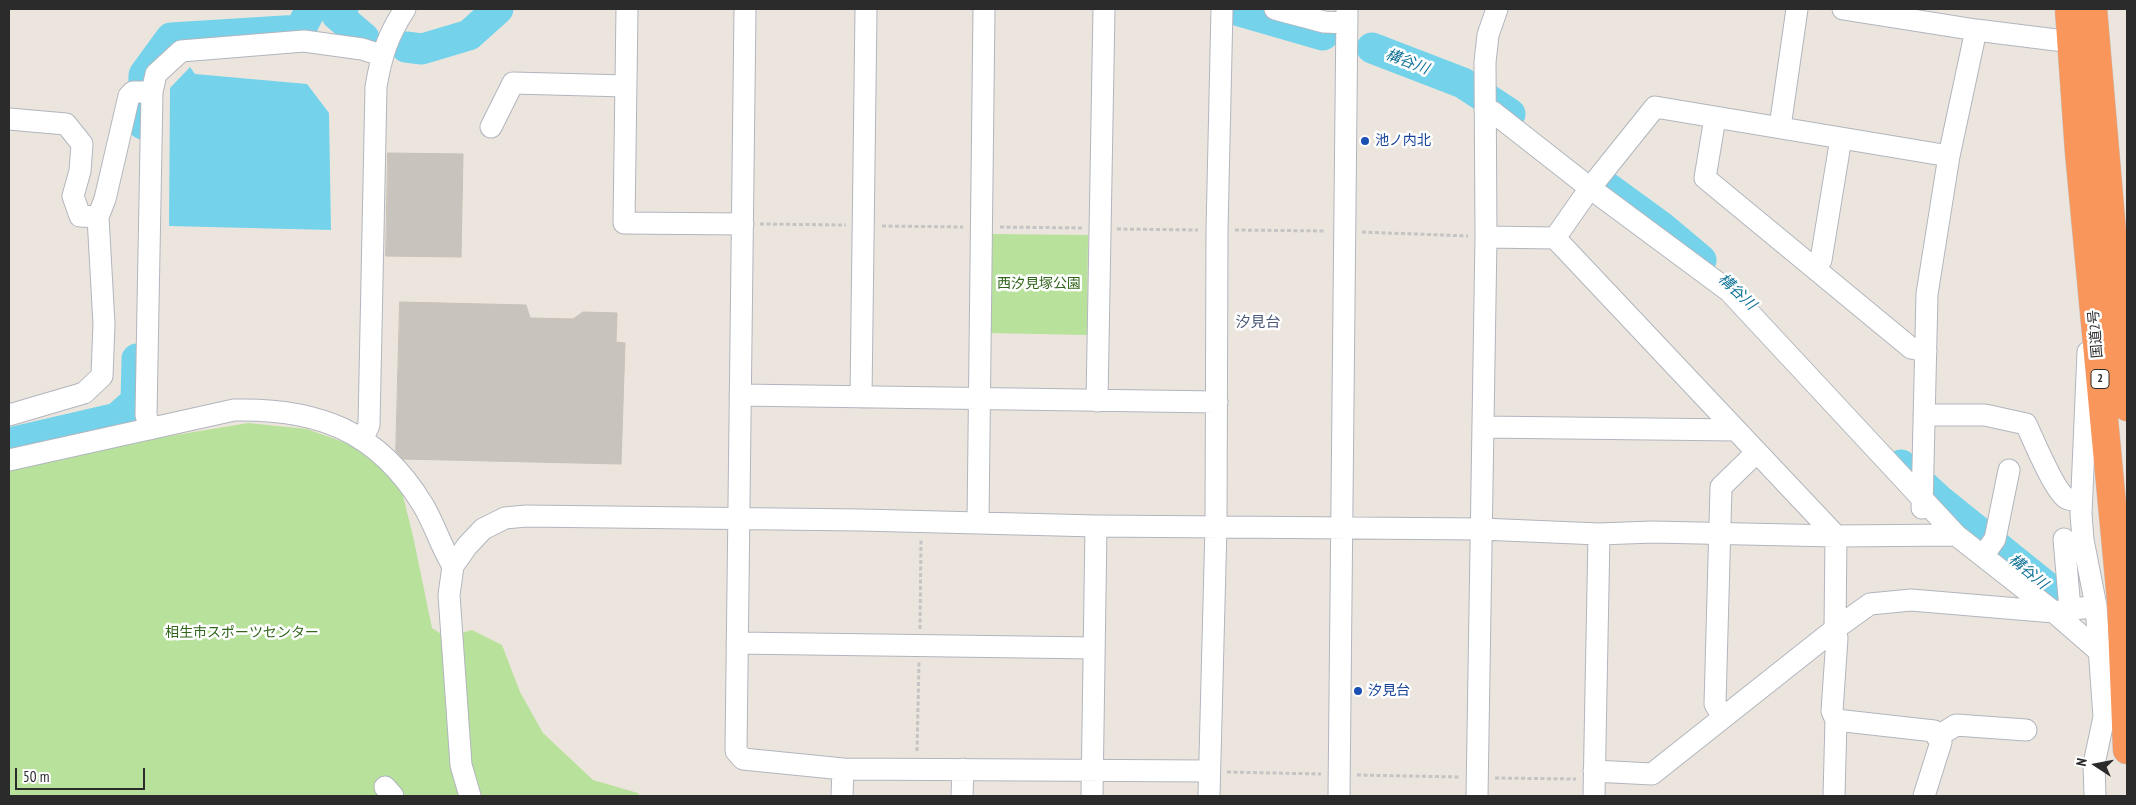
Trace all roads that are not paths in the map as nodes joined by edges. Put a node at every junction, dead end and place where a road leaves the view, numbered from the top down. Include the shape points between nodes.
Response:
1 (405, 9) edge
2 (628, 9) edge
3 (745, 9) edge
4 (866, 9) edge
5 (984, 9) edge
6 (1104, 9) edge
7 (1275, 9) edge
8 (1497, 9) edge
9 (1797, 9) edge
10 (1843, 9) edge
11 (2070, 9) edge
12 (2093, 9) edge
13 (1221, 12) edge
14 (1347, 16) edge
15 (1976, 30) junction
16 (2083, 41) junction
17 (381, 55) junction
18 (626, 86) junction
19 (143, 92) junction
20 (1485, 100) junction
21 (1715, 118) junction
22 (9, 119) edge
23 (491, 127) dead end
24 (1780, 127) junction
25 (1841, 138) junction
26 (1949, 156) junction
27 (1595, 182) junction
28 (98, 217) junction
29 (743, 224) junction
30 (1486, 237) junction
31 (1556, 238) junction
32 (1815, 268) junction
33 (2094, 310) junction
34 (1926, 351) junction
35 (740, 395) junction
36 (861, 397) junction
37 (979, 399) junction
38 (1097, 401) junction
39 (1217, 402) junction
40 (2127, 408) edge
41 (9, 415) edge
42 (1924, 415) junction
43 (1483, 427) junction
44 (150, 429) junction
45 (1736, 430) junction
46 (362, 440) junction
47 (1757, 452) junction
48 (9, 460) edge
49 (2009, 470) dead end
50 (1922, 490) junction
51 (2081, 500) junction
52 (738, 520) junction
53 (978, 523) junction
54 (1096, 526) junction
55 (1216, 526) junction
56 (1340, 529) junction
57 (1481, 529) junction
58 (1599, 534) junction
59 (1719, 534) junction
60 (1956, 535) junction
61 (1836, 536) junction
62 (1922, 536) junction
63 (2064, 539) dead end
64 (1989, 549) junction
65 (453, 566) junction
66 (2096, 606) junction
67 (2062, 610) junction
68 (1834, 629) junction
69 (737, 643) junction
70 (1094, 648) junction
71 (2100, 652) junction
72 (1722, 717) junction
73 (2104, 717) junction
74 (1836, 720) junction
75 (2026, 730) dead end
76 (1938, 737) junction
77 (2127, 750) edge
78 (843, 768) junction
79 (963, 770) junction
80 (1092, 771) junction
81 (1209, 771) junction
82 (1594, 782) edge
83 (1477, 787) edge
84 (470, 796) edge
85 (842, 796) edge
86 (962, 796) edge
87 (1092, 796) edge
88 (1209, 796) edge
89 (1339, 796) edge
90 (1834, 796) edge
91 (1924, 796) edge
92 (2095, 796) edge
93 (2107, 796) edge

1 - 17 street
2 - 18 street
3 - 29 street
4 - 36 street
5 - 37 street
6 - 38 street
7 - 14 street via 1324,22
8 - 20 street via 1488,35
9 - 24 street
10 - 15 street
11 - 16 highway, 国道2号 / 2
12 - 16 highway, 国道2号 / 2
13 - 39 street
14 - 56 street
15 - 16 street
15 - 26 street
16 - 33 highway, 国道2号 / 2 via 2079,152
16 - 40 highway, 国道2号 / 2
17 - 19 street via 304,41 181,51 156,74
17 - 46 street via 376,87 370,425
18 - 23 street via 513,83
18 - 29 street via 624,223
19 - 28 street via 129,96
19 - 44 street via 146,415
20 - 27 street via 1493,112
20 - 30 street
21 - 24 street
21 - 27 street via 1656,107
21 - 32 street via 1705,178
22 - 28 street via 66,124 82,144 80,171 73,196 80,216
24 - 25 street
25 - 26 street
25 - 32 street via 1821,260
26 - 34 street via 1927,294
27 - 31 street
27 - 50 street via 1728,291
28 - 41 street via 104,324 102,376 84,393
29 - 35 street
30 - 31 street
30 - 43 street
31 - 45 street
32 - 34 street via 1911,348
33 - 51 street via 2088,340
33 - 77 highway, 国道2号 / 2 via 2121,600
34 - 42 street
35 - 36 street
35 - 52 street
36 - 37 street
37 - 38 street
37 - 53 street
38 - 39 street
39 - 55 street
42 - 50 street
42 - 51 street via 1985,415 2026,424 2063,496
43 - 45 street
43 - 57 street
44 - 46 street via 234,410 268,409 300,413 339,426
44 - 48 street
45 - 47 street
46 - 65 street via 390,461 409,484
47 - 59 street via 1722,487
47 - 61 street
49 - 64 street
50 - 60 street
50 - 62 street
51 - 66 street via 2083,540
52 - 53 street
52 - 65 street via 505,518 483,529
52 - 69 street
53 - 54 street
54 - 55 street
54 - 70 street
55 - 56 street
55 - 81 street
56 - 57 street
56 - 89 street
57 - 58 street
57 - 83 street
58 - 59 street
58 - 82 street
59 - 61 street
59 - 72 street via 1715,704
60 - 62 street
60 - 64 street
61 - 62 street
61 - 68 street
63 - 67 street
64 - 67 street
65 - 84 street via 449,595 461,765
66 - 67 street
66 - 71 street
67 - 68 street via 1910,600 1870,604
67 - 71 street
68 - 72 street
68 - 74 street via 1837,638 1832,711
69 - 70 street
69 - 78 street via 736,751 743,759
70 - 80 street
71 - 73 street
72 - 82 street via 1652,774
73 - 92 street via 2094,764
73 - 93 street
74 - 76 street via 1934,731
74 - 90 street
75 - 76 street via 1956,725
76 - 91 street via 1941,742
78 - 79 street
78 - 85 street
79 - 80 street
79 - 86 street
80 - 81 street
80 - 87 street
81 - 88 street

